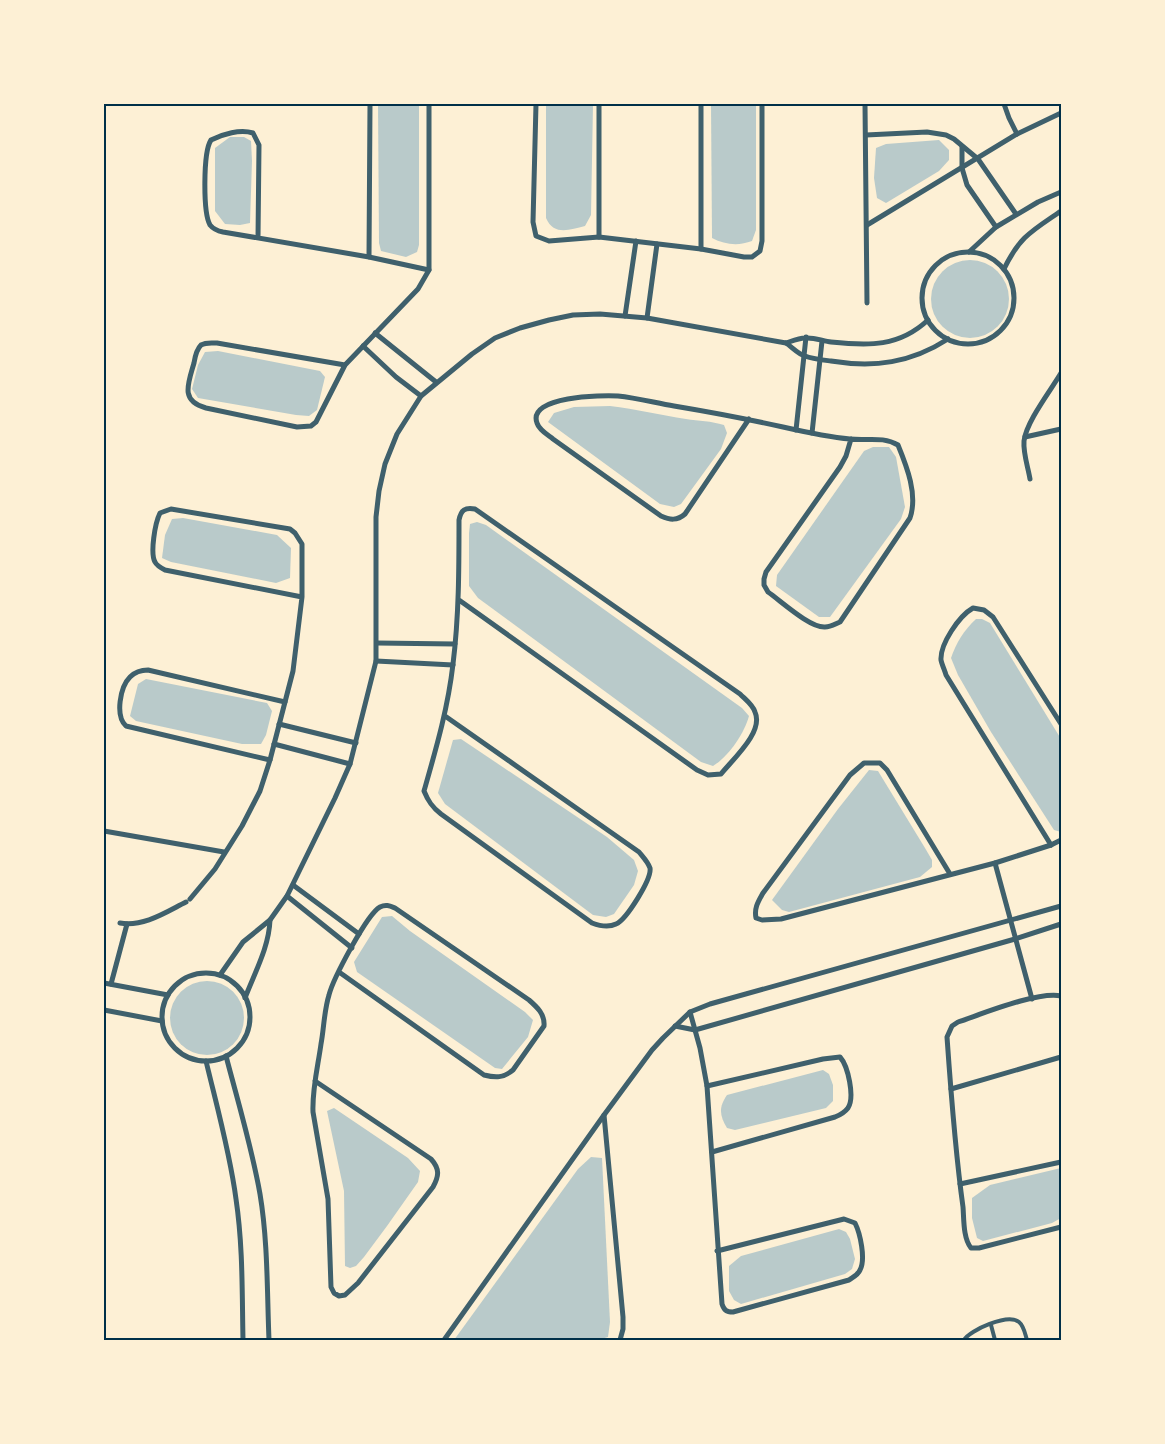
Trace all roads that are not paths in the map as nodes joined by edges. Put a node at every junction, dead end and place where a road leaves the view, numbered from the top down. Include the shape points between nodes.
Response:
1 (370, 104) edge
2 (429, 104) edge
3 (536, 104) edge
4 (599, 104) edge
5 (701, 104) edge
6 (762, 104) edge
7 (865, 104) edge
8 (1004, 104) edge
9 (1061, 113) edge
10 (1017, 134) junction
11 (866, 135) junction
12 (962, 148) junction
13 (978, 160) junction
14 (962, 168) junction
15 (1061, 192) edge
16 (1061, 211) edge
17 (1016, 214) junction
18 (867, 225) junction
19 (996, 227) junction
20 (599, 237) junction
21 (258, 238) junction
22 (636, 241) junction
23 (657, 244) junction
24 (701, 249) junction
25 (969, 252) junction
26 (369, 257) junction
27 (429, 270) junction
28 (1004, 270) junction
29 (867, 303) dead end
30 (625, 316) junction
31 (647, 318) junction
32 (928, 320) junction
33 (375, 333) junction
34 (806, 338) junction
35 (948, 339) junction
36 (822, 341) junction
37 (786, 342) junction
38 (363, 346) junction
39 (804, 356) junction
40 (821, 359) junction
41 (345, 365) junction
42 (1061, 373) edge
43 (436, 382) junction
44 (421, 396) junction
45 (749, 419) junction
46 (1061, 429) edge
47 (796, 430) junction
48 (812, 433) junction
49 (1025, 436) junction
50 (851, 439) junction
51 (1030, 479) dead end
52 (302, 596) junction
53 (459, 600) junction
54 (377, 643) junction
55 (455, 644) junction
56 (376, 661) junction
57 (453, 665) junction
58 (285, 702) junction
59 (445, 716) junction
60 (279, 724) junction
61 (1061, 724) edge
62 (356, 743) junction
63 (274, 744) junction
64 (270, 760) junction
65 (350, 764) junction
66 (104, 831) edge
67 (1061, 840) edge
68 (1051, 845) junction
69 (224, 852) junction
70 (995, 862) junction
71 (950, 874) junction
72 (294, 884) junction
73 (287, 896) junction
74 (1061, 906) edge
75 (270, 920) junction
76 (1010, 920) junction
77 (120, 923) dead end
78 (127, 924) junction
79 (1061, 924) edge
80 (359, 934) junction
81 (1015, 939) junction
82 (352, 948) junction
83 (339, 972) junction
84 (220, 975) junction
85 (104, 983) edge
86 (111, 984) junction
87 (168, 995) junction
88 (1061, 996) edge
89 (245, 998) junction
90 (1032, 999) junction
91 (104, 1010) edge
92 (690, 1012) junction
93 (162, 1021) junction
94 (675, 1026) junction
95 (695, 1030) junction
96 (226, 1056) junction
97 (1061, 1057) edge
98 (206, 1061) junction
99 (315, 1080) junction
100 (707, 1086) junction
101 (951, 1089) junction
102 (604, 1115) junction
103 (712, 1152) junction
104 (1061, 1162) edge
105 (960, 1184) junction
106 (1061, 1227) edge
107 (717, 1251) junction
108 (991, 1324) junction
109 (243, 1340) edge
110 (269, 1340) edge
111 (444, 1340) edge
112 (620, 1340) edge
113 (964, 1340) edge
114 (995, 1340) edge
115 (1027, 1340) edge

1 - 26 street
2 - 27 street
3 - 20 street via 533,222 536,236 549,241
4 - 20 street
5 - 24 street
6 - 24 street via 763,227 760,251 752,257 744,257
7 - 11 street
8 - 10 street
9 - 10 street
10 - 13 street
11 - 12 street via 927,132 946,135
11 - 18 street
12 - 13 street
12 - 14 street
13 - 14 street
13 - 17 street
14 - 18 street
14 - 19 street via 967,185
15 - 17 street
16 - 28 street via 1021,240
17 - 19 street
18 - 29 street
19 - 25 street
20 - 22 street
21 - 21 street via 260,145 248,131 223,134 211,140 206,153 206,213 216,230
21 - 26 street
22 - 23 street
22 - 30 street
23 - 24 street
23 - 31 street
25 - 28 street via 988,256
25 - 32 street via 949,256 927,278 923,298
26 - 27 street
27 - 33 street via 418,289
28 - 35 street via 1010,278 1014,298 1004,327 979,343 958,343
30 - 31 street
30 - 43 street via 573,315 520,328 495,338
31 - 37 street
32 - 35 street
32 - 36 street via 899,340 866,344
33 - 38 street
33 - 43 street
34 - 36 street
34 - 37 street
34 - 39 street
35 - 40 street via 930,351 903,360 850,364
36 - 40 street
37 - 39 street
38 - 41 street
38 - 44 street
39 - 40 street
39 - 47 street
40 - 48 street
41 - 41 street via 207,343 198,350 187,388 189,397 199,406 297,427 311,426 320,415
42 - 49 street
43 - 44 street
44 - 54 street via 397,434 379,491 376,517
45 - 45 street via 685,514 673,520 661,516 541,429 536,417 540,409 552,402 618,396
45 - 47 street
46 - 49 street
47 - 48 street
48 - 50 street
49 - 51 street
50 - 50 street via 840,467 775,558 764,579 768,592 808,621 824,628 840,622 913,510 912,493 898,445 884,439
52 - 52 street via 164,570 155,562 153,555 160,513 171,509 296,533 303,555
52 - 58 street via 293,671
53 - 53 street via 461,513 469,508 475,509 740,694 756,712 756,729 721,774 708,775
53 - 55 street
54 - 55 street
54 - 56 street
55 - 57 street
56 - 57 street
56 - 62 street
57 - 59 street
58 - 60 street
58 - 64 street via 148,670 135,673 125,682 119,715 126,726
59 - 59 street via 424,791 433,808 592,923 614,926 622,920 649,879 647,861 639,852
60 - 62 street
60 - 63 street
61 - 68 street via 993,617 984,610 972,608 965,612 942,648 941,660 946,675
62 - 65 street
63 - 64 street
63 - 65 street
64 - 69 street via 260,791
65 - 72 street
66 - 69 street
67 - 68 street
68 - 70 street
69 - 78 street via 215,869 188,901 150,920
70 - 71 street
70 - 76 street
71 - 71 street via 886,770 880,763 864,762 850,775 763,893 757,902 756,918 782,919
72 - 73 street
72 - 80 street
73 - 75 street
73 - 82 street
74 - 76 street
75 - 84 street via 244,942
75 - 89 street via 265,948
76 - 81 street
76 - 92 street
77 - 78 street
78 - 86 street
79 - 81 street
80 - 82 street
80 - 83 street via 375,911 388,905 529,1000 542,1014 544,1026 506,1076 484,1075
81 - 90 street
81 - 95 street
82 - 83 street
83 - 99 street via 328,995
84 - 87 street via 197,974 185,978
84 - 89 street via 235,984
85 - 86 street
86 - 87 street
87 - 93 street
88 - 90 street
89 - 96 street via 250,1014 248,1031 240,1045
90 - 101 street via 952,1026 947,1037
91 - 93 street
92 - 94 street
92 - 95 street
93 - 98 street via 176,1050 190,1058
94 - 95 street
94 - 102 street
95 - 100 street
96 - 98 street
96 - 110 street via 260,1196
97 - 101 street
98 - 109 street via 237,1200
99 - 99 street via 313,1112 328,1199 331,1287 339,1296 345,1295 358,1283 433,1187 438,1171 431,1159
100 - 103 street
100 - 103 street via 840,1057 848,1069 851,1100 848,1108 835,1117
101 - 105 street
102 - 111 street
102 - 112 street via 623,1317
103 - 107 street
104 - 105 street
105 - 106 street via 966,1233 972,1248
107 - 107 street via 844,1219 856,1223 863,1261 857,1275 849,1280 733,1312 726,1311 722,1304
108 - 113 lane via 968,1334
108 - 114 lane
108 - 115 lane via 1014,1319 1023,1328

